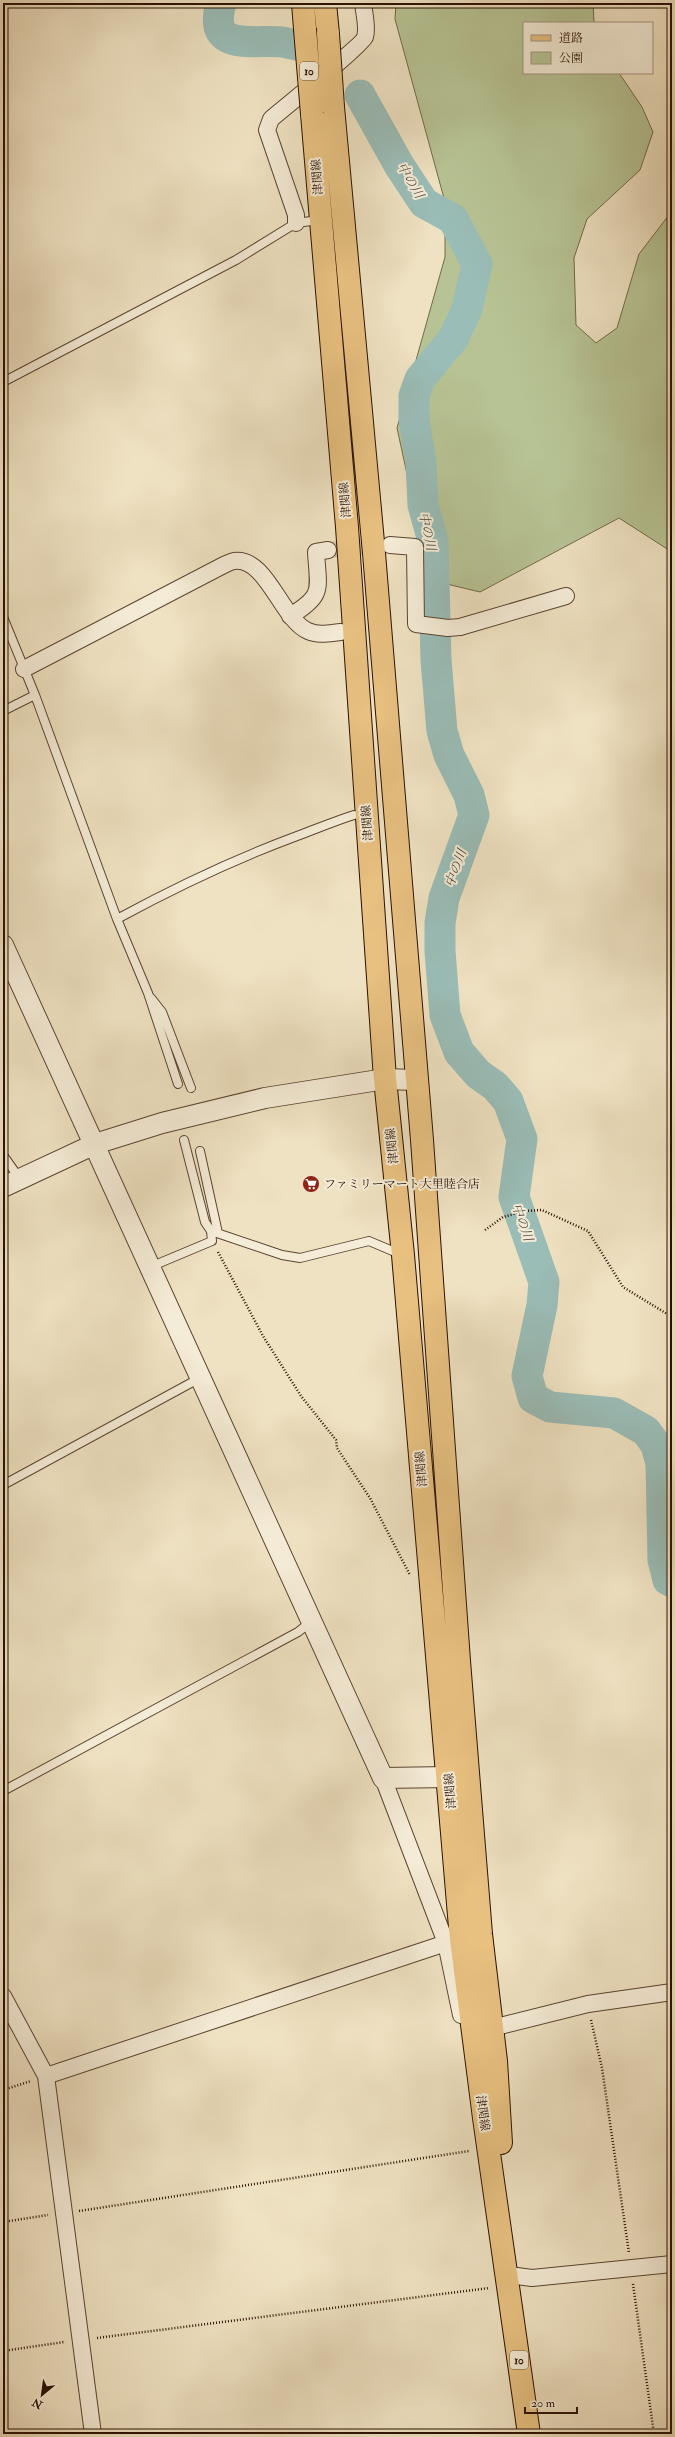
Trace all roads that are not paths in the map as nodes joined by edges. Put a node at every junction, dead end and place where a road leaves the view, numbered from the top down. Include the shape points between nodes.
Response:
1 (303, 3) edge
2 (325, 3) edge
3 (363, 3) edge
4 (320, 220) junction
5 (296, 223) junction
6 (3, 382) edge
7 (390, 545) tunnel mouth
8 (328, 550) tunnel mouth
9 (566, 596) dead end
10 (290, 616) junction
11 (3, 617) edge
12 (341, 632) dead end
13 (24, 669) junction
14 (35, 695) junction
15 (3, 711) edge
16 (354, 815) dead end
17 (117, 919) junction
18 (3, 945) edge
19 (148, 993) junction
20 (385, 1079) junction
21 (415, 1080) junction
22 (178, 1084) dead end
23 (191, 1088) dead end
24 (184, 1140) dead end
25 (95, 1144) junction
26 (200, 1151) dead end
27 (3, 1155) edge
28 (12, 1183) edge
29 (215, 1232) junction
30 (403, 1255) junction
31 (149, 1267) junction
32 (200, 1378) junction
33 (3, 1485) edge
34 (313, 1620) junction
35 (448, 1777) junction
36 (383, 1778) junction
37 (3, 1792) edge
38 (463, 1939) junction
39 (672, 1992) edge
40 (3, 1996) edge
41 (492, 2028) junction
42 (46, 2076) junction
43 (672, 2264) edge
44 (509, 2281) junction
45 (94, 2434) edge
46 (529, 2434) edge

1 - 4 main road, 津関線 / 10, bridge
2 - 21 main road, 津関線 / 10, bridge via 374,561
3 - 5 street via 366,33 362,42 312,83 267,125 296,215
4 - 5 lane
4 - 20 main road, 津関線 / 10 via 347,527
5 - 6 lane via 229,264
7 - 9 street via 415,547 416,624 448,628 476,624
8 - 10 street via 316,552 318,591 314,598
10 - 12 street via 307,631 318,634
10 - 13 street via 264,577 251,566 234,561
11 - 13 lane
13 - 14 lane
14 - 15 lane
14 - 17 lane
16 - 17 lane via 246,855 172,889
17 - 19 lane
18 - 25 street
19 - 22 lane
19 - 23 lane via 162,1012
20 - 21 street
20 - 25 street via 265,1098 162,1123
20 - 30 main road, 津関線 / 10
21 - 38 main road, 津関線 / 10 via 422,1140 458,1653
24 - 29 lane via 205,1222
25 - 28 street
25 - 31 street
26 - 29 lane
27 - 28 lane
29 - 30 lane via 282,1255 300,1258 369,1241
29 - 31 lane via 212,1241
30 - 35 main road, 津関線 / 10
31 - 32 street
32 - 33 lane
32 - 34 street
34 - 36 street
34 - 37 lane via 298,1632
35 - 36 street
35 - 38 main road, 津関線 / 10
36 - 38 street
38 - 41 main road, 津関線 / 10
38 - 42 street
38 - 44 main road, 津関線 / 10 via 488,2148
39 - 41 street via 588,2004
40 - 42 street
41 - 44 main road, 津関線 / 10
42 - 45 street
43 - 44 street
44 - 46 main road, 津関線 / 10

